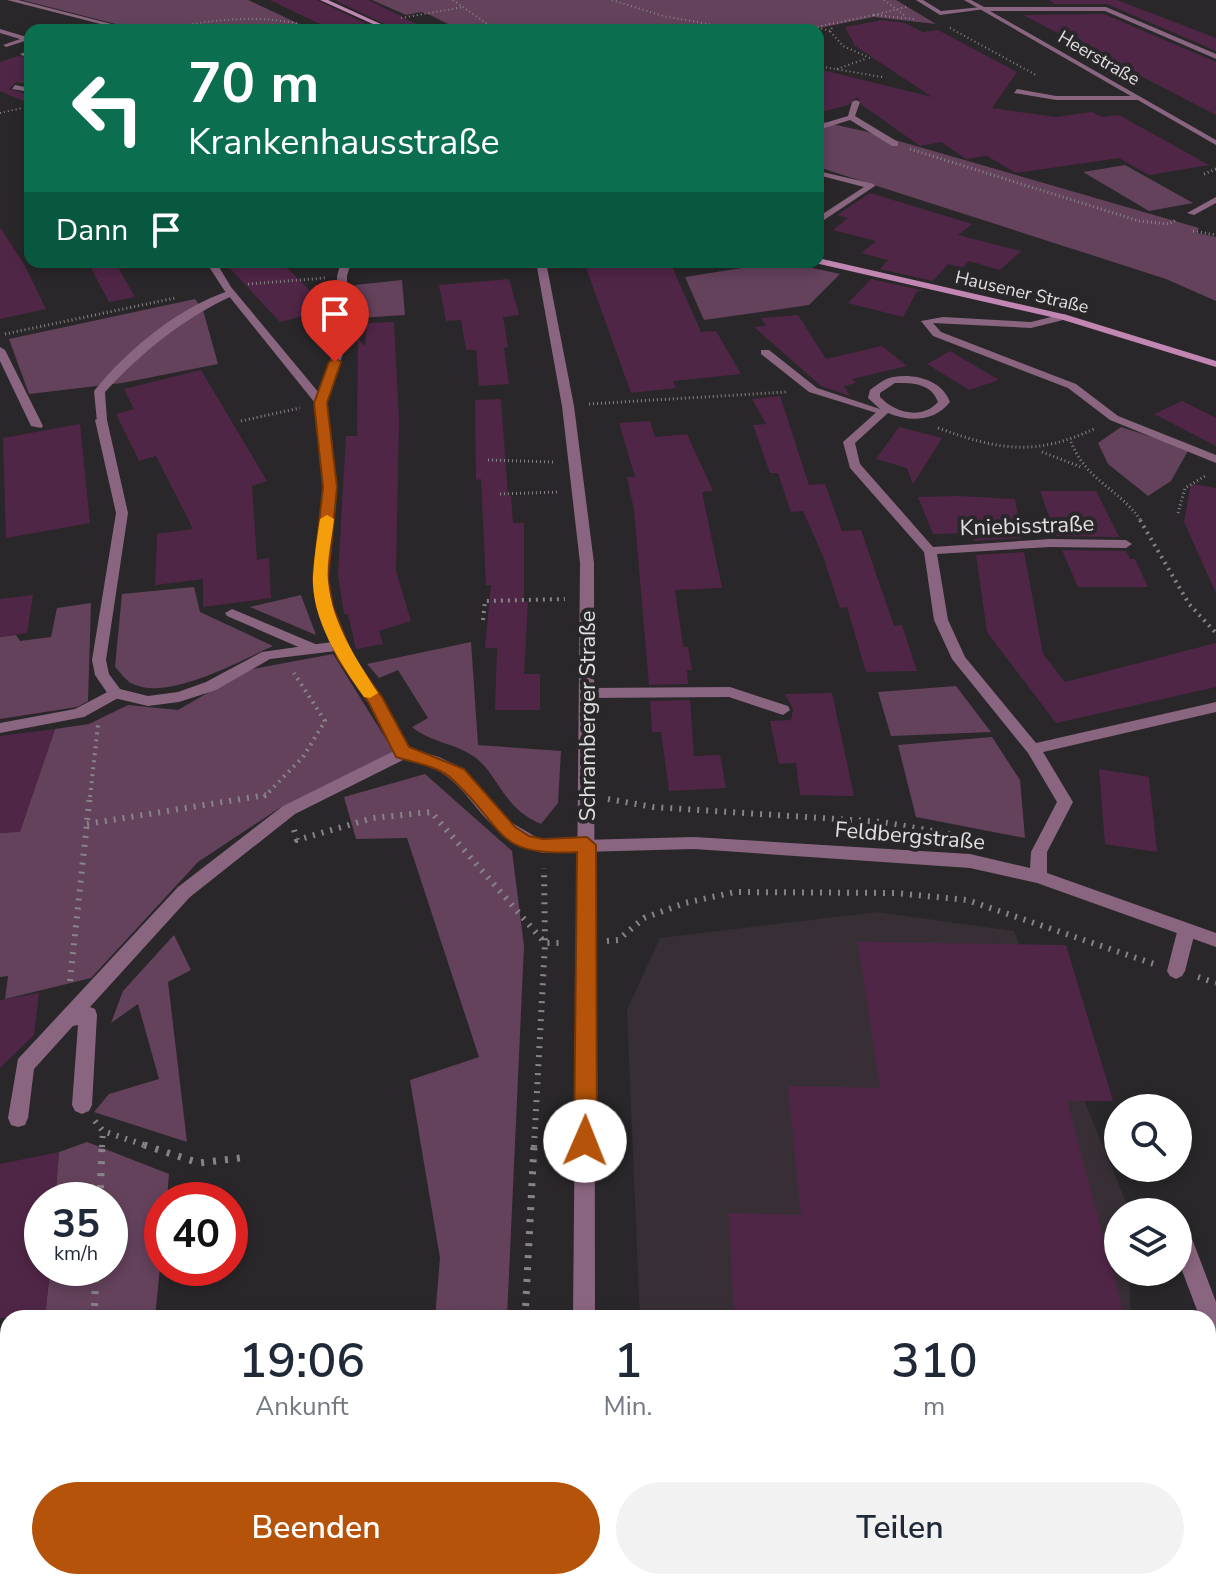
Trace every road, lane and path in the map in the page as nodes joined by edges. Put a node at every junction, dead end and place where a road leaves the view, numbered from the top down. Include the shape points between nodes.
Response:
1 (10, 0) edge
2 (323, 0) edge
3 (453, 0) edge
4 (612, 0) edge
5 (884, 0) edge
6 (919, 0) edge
7 (944, 0) edge
8 (967, 0) edge
9 (463, 7) junction
10 (982, 9) junction
11 (962, 11) junction
12 (874, 15) dead end
13 (401, 18) dead end
14 (912, 18) dead end
15 (307, 22) dead end
16 (108, 24) edge
17 (190, 24) edge
18 (292, 24) edge
19 (299, 24) edge
20 (377, 24) edge
21 (487, 24) edge
22 (702, 24) edge
23 (835, 24) junction
24 (824, 26) edge
25 (824, 29) edge
26 (830, 31) junction
27 (1, 32) edge
28 (24, 38) edge
29 (24, 40) edge
30 (6, 45) dead end
31 (1216, 57) edge
32 (824, 68) edge
33 (834, 70) junction
34 (882, 77) dead end
35 (15, 87) dead end
36 (24, 89) edge
37 (1017, 91) dead end
38 (1138, 98) junction
39 (856, 102) dead end
40 (19, 109) dead end
41 (0, 113) edge
42 (851, 117) junction
43 (824, 126) edge
44 (1216, 143) edge
45 (895, 144) joint
46 (1216, 169) edge
47 (824, 174) edge
48 (1204, 174) dead end
49 (1216, 200) edge
50 (824, 209) edge
51 (831, 213) junction
52 (1191, 213) joint
53 (824, 217) edge
54 (824, 262) edge
55 (215, 268) edge
56 (344, 268) edge
57 (542, 268) edge
58 (270, 279) dead end
59 (310, 280) dead end
60 (231, 293) junction
61 (181, 297) dead end
62 (1063, 317) junction
63 (0, 335) edge
64 (0, 350) edge
65 (765, 352) dead end
66 (1216, 364) edge
67 (813, 390) junction
68 (321, 403) junction
69 (568, 406) junction
70 (883, 410) junction
71 (917, 415) junction
72 (1114, 418) junction
73 (241, 421) dead end
74 (37, 426) dead end
75 (1071, 442) junction
76 (1038, 451) junction
77 (1216, 459) edge
78 (488, 460) dead end
79 (574, 461) junction
80 (1082, 467) junction
81 (1216, 474) edge
82 (535, 493) dead end
83 (500, 494) dead end
84 (1178, 513) dead end
85 (1126, 544) dead end
86 (930, 551) junction
87 (587, 598) junction
88 (232, 613) dead end
89 (483, 620) dead end
90 (1216, 633) edge
91 (340, 646) junction
92 (315, 649) junction
93 (283, 674) dead end
94 (115, 693) junction
95 (587, 693) junction
96 (1216, 707) edge
97 (783, 710) dead end
98 (0, 728) edge
99 (1033, 749) junction
100 (403, 753) junction
101 (289, 810) junction
102 (87, 824) junction
103 (587, 845) junction
104 (543, 847) junction
105 (1038, 877) junction
106 (1186, 932) junction
107 (1216, 940) edge
108 (587, 942) junction
109 (545, 943) junction
110 (1176, 971) junction
111 (1216, 983) edge
112 (66, 1019) junction
113 (82, 1105) joint
114 (18, 1118) dead end
115 (103, 1131) junction
116 (248, 1157) dead end
117 (101, 1182) edge
118 (1192, 1268) edge
119 (95, 1286) edge
120 (94, 1310) edge
121 (525, 1310) edge
122 (584, 1310) edge
123 (1208, 1310) edge

1 - 16 street
2 - 20 main road
3 - 9 path
4 - 22 path
5 - 14 path
6 - 11 street via 940,13
7 - 11 street
8 - 10 street, Heerstraße
9 - 13 path
9 - 21 path
10 - 11 street
10 - 31 street via 1106,9
10 - 38 street, Heerstraße
12 - 23 path
15 - 19 path
17 - 18 path via 268,17
23 - 24 path
23 - 26 path
25 - 26 path
26 - 33 path via 843,46 868,58
27 - 28 street
29 - 30 street
32 - 33 path
33 - 34 path
35 - 36 street
37 - 38 street via 1056,98
38 - 44 street, Heerstraße
39 - 42 street
40 - 41 path
42 - 43 street
42 - 45 street
45 - 52 path via 1139,221 1169,224
46 - 48 path
47 - 51 street via 871,186
49 - 52 street
50 - 51 street
51 - 53 street
54 - 62 main road, Hausener Straße
55 - 60 street
56 - 68 street via 342,341
57 - 69 street, Schramberger Straße
58 - 59 path
60 - 68 street
60 - 94 street via 132,356 99,391 122,513 99,660
61 - 63 path
62 - 66 main road, Hausener Straße
62 - 72 street via 1016,325 926,321 937,334 1072,386
64 - 74 street
65 - 67 street
67 - 69 path
67 - 70 street
68 - 73 path
68 - 91 street via 330,487 320,579
69 - 79 street, Schramberger Straße
70 - 71 street
70 - 71 street via 874,398 877,387 915,380 944,397 936,411
70 - 86 street, Kniebisstraße via 849,442 854,465
71 - 76 path via 928,425 967,439
72 - 75 path
72 - 77 street
75 - 76 path
75 - 80 path
76 - 80 path
78 - 79 path
79 - 87 street, Schramberger Straße
80 - 90 path via 1134,511 1176,591
81 - 84 path via 1189,480 1181,488
82 - 83 path
85 - 86 street, Kniebisstraße
86 - 99 street, Kniebisstraße via 941,620 959,659
87 - 89 path via 485,601
87 - 95 street, Schramberger Straße
88 - 92 street
91 - 92 street
91 - 100 street
92 - 94 street via 267,655 179,697 148,701
93 - 102 path via 296,672 325,721 303,757 263,798
94 - 98 street via 79,713
94 - 102 path via 100,712
95 - 97 street via 730,692
95 - 103 street, Schramberger Straße
96 - 99 street
99 - 105 street, Kniebisstraße via 1065,802 1039,852
100 - 101 street
100 - 104 street via 458,773 508,832
101 - 109 path via 297,840 373,818 431,812
101 - 112 street via 184,892
102 - 112 path
103 - 104 street, Feldbergstraße
103 - 105 street, Feldbergstraße via 694,843 970,861
103 - 108 street, Schramberger Straße
104 - 109 path
105 - 106 street, Feldbergstraße
106 - 107 street, Feldbergstraße
106 - 110 street
108 - 109 path
108 - 110 path via 618,940 644,918 735,892 895,893 967,900
108 - 122 street, Schramberger Straße
109 - 121 path
110 - 111 path
112 - 113 street via 88,1015
112 - 114 street via 25,1065
113 - 115 path
115 - 116 path via 199,1163
115 - 117 path
118 - 123 street
119 - 120 path

